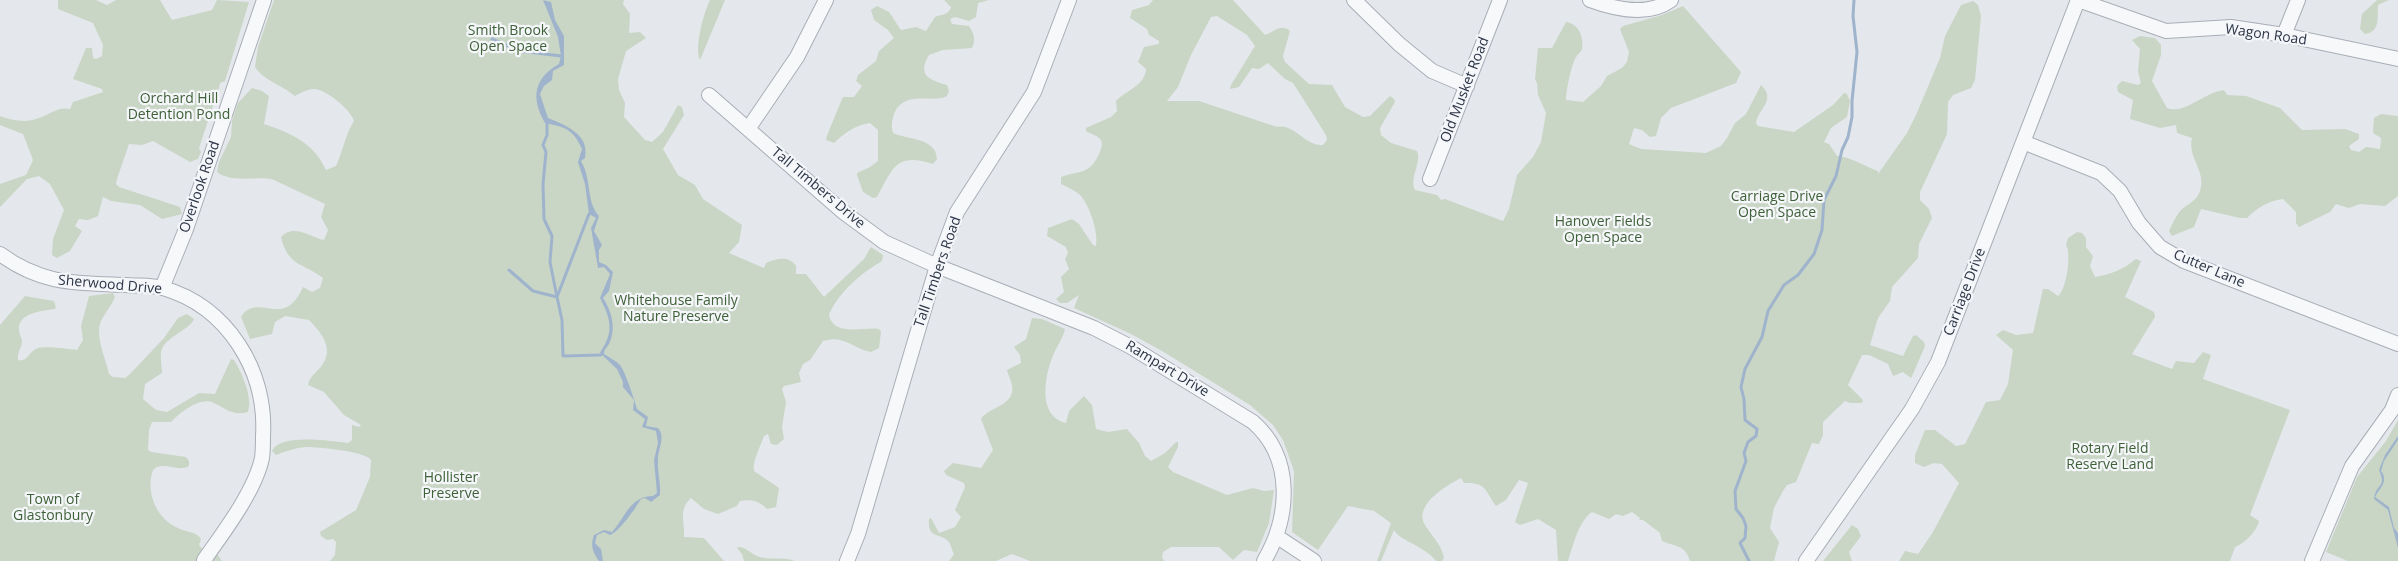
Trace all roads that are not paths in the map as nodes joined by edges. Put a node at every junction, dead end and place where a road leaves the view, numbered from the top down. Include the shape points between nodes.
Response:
1 (264, 0) edge
2 (826, 0) edge
3 (1069, 0) edge
4 (1354, 0) edge
5 (1500, 0) edge
6 (1590, 0) edge
7 (1670, 0) edge
8 (2078, 0) edge
9 (2298, 0) edge
10 (2284, 35) junction
11 (2398, 60) edge
12 (1467, 86) junction
13 (709, 95) dead end
14 (748, 129) junction
15 (2023, 142) junction
16 (1430, 179) dead end
17 (0, 254) edge
18 (937, 266) junction
19 (162, 288) junction
20 (2398, 344) edge
21 (2398, 395) edge
22 (1276, 536) junction
23 (204, 560) dead end
24 (846, 561) edge
25 (1264, 561) edge
26 (1314, 561) edge
27 (1806, 561) edge
28 (2312, 561) edge

1 - 19 street, Overlook Road via 186,229
2 - 14 street via 797,57
3 - 18 street, Tall Timbers Road via 1034,92 957,212
4 - 12 street via 1432,71
5 - 12 street, Old Musket Road
6 - 7 street via 1609,7 1639,10 1666,4
8 - 10 street, Wagon Road via 2166,32 2232,27
8 - 15 street, Carriage Drive
9 - 10 street
10 - 11 street, Wagon Road
12 - 16 street, Old Musket Road
13 - 14 street, Tall Timbers Drive
14 - 18 street, Tall Timbers Drive via 842,211 877,237
15 - 20 street, Cutter Lane via 2101,173 2120,190 2139,223 2160,247 2184,261
15 - 27 street, Carriage Drive via 1938,362 1912,409
17 - 19 street, Sherwood Drive via 16,267 54,281
18 - 22 street, Rampart Drive via 1109,336 1139,351 1253,422 1276,452 1282,473 1285,497
18 - 24 street, Tall Timbers Road via 858,534
19 - 23 street, Sherwood Drive via 189,299 226,326 252,365 264,412 262,459 244,500
21 - 28 street via 2392,410 2352,466
22 - 25 street, Rampart Drive
22 - 26 street

